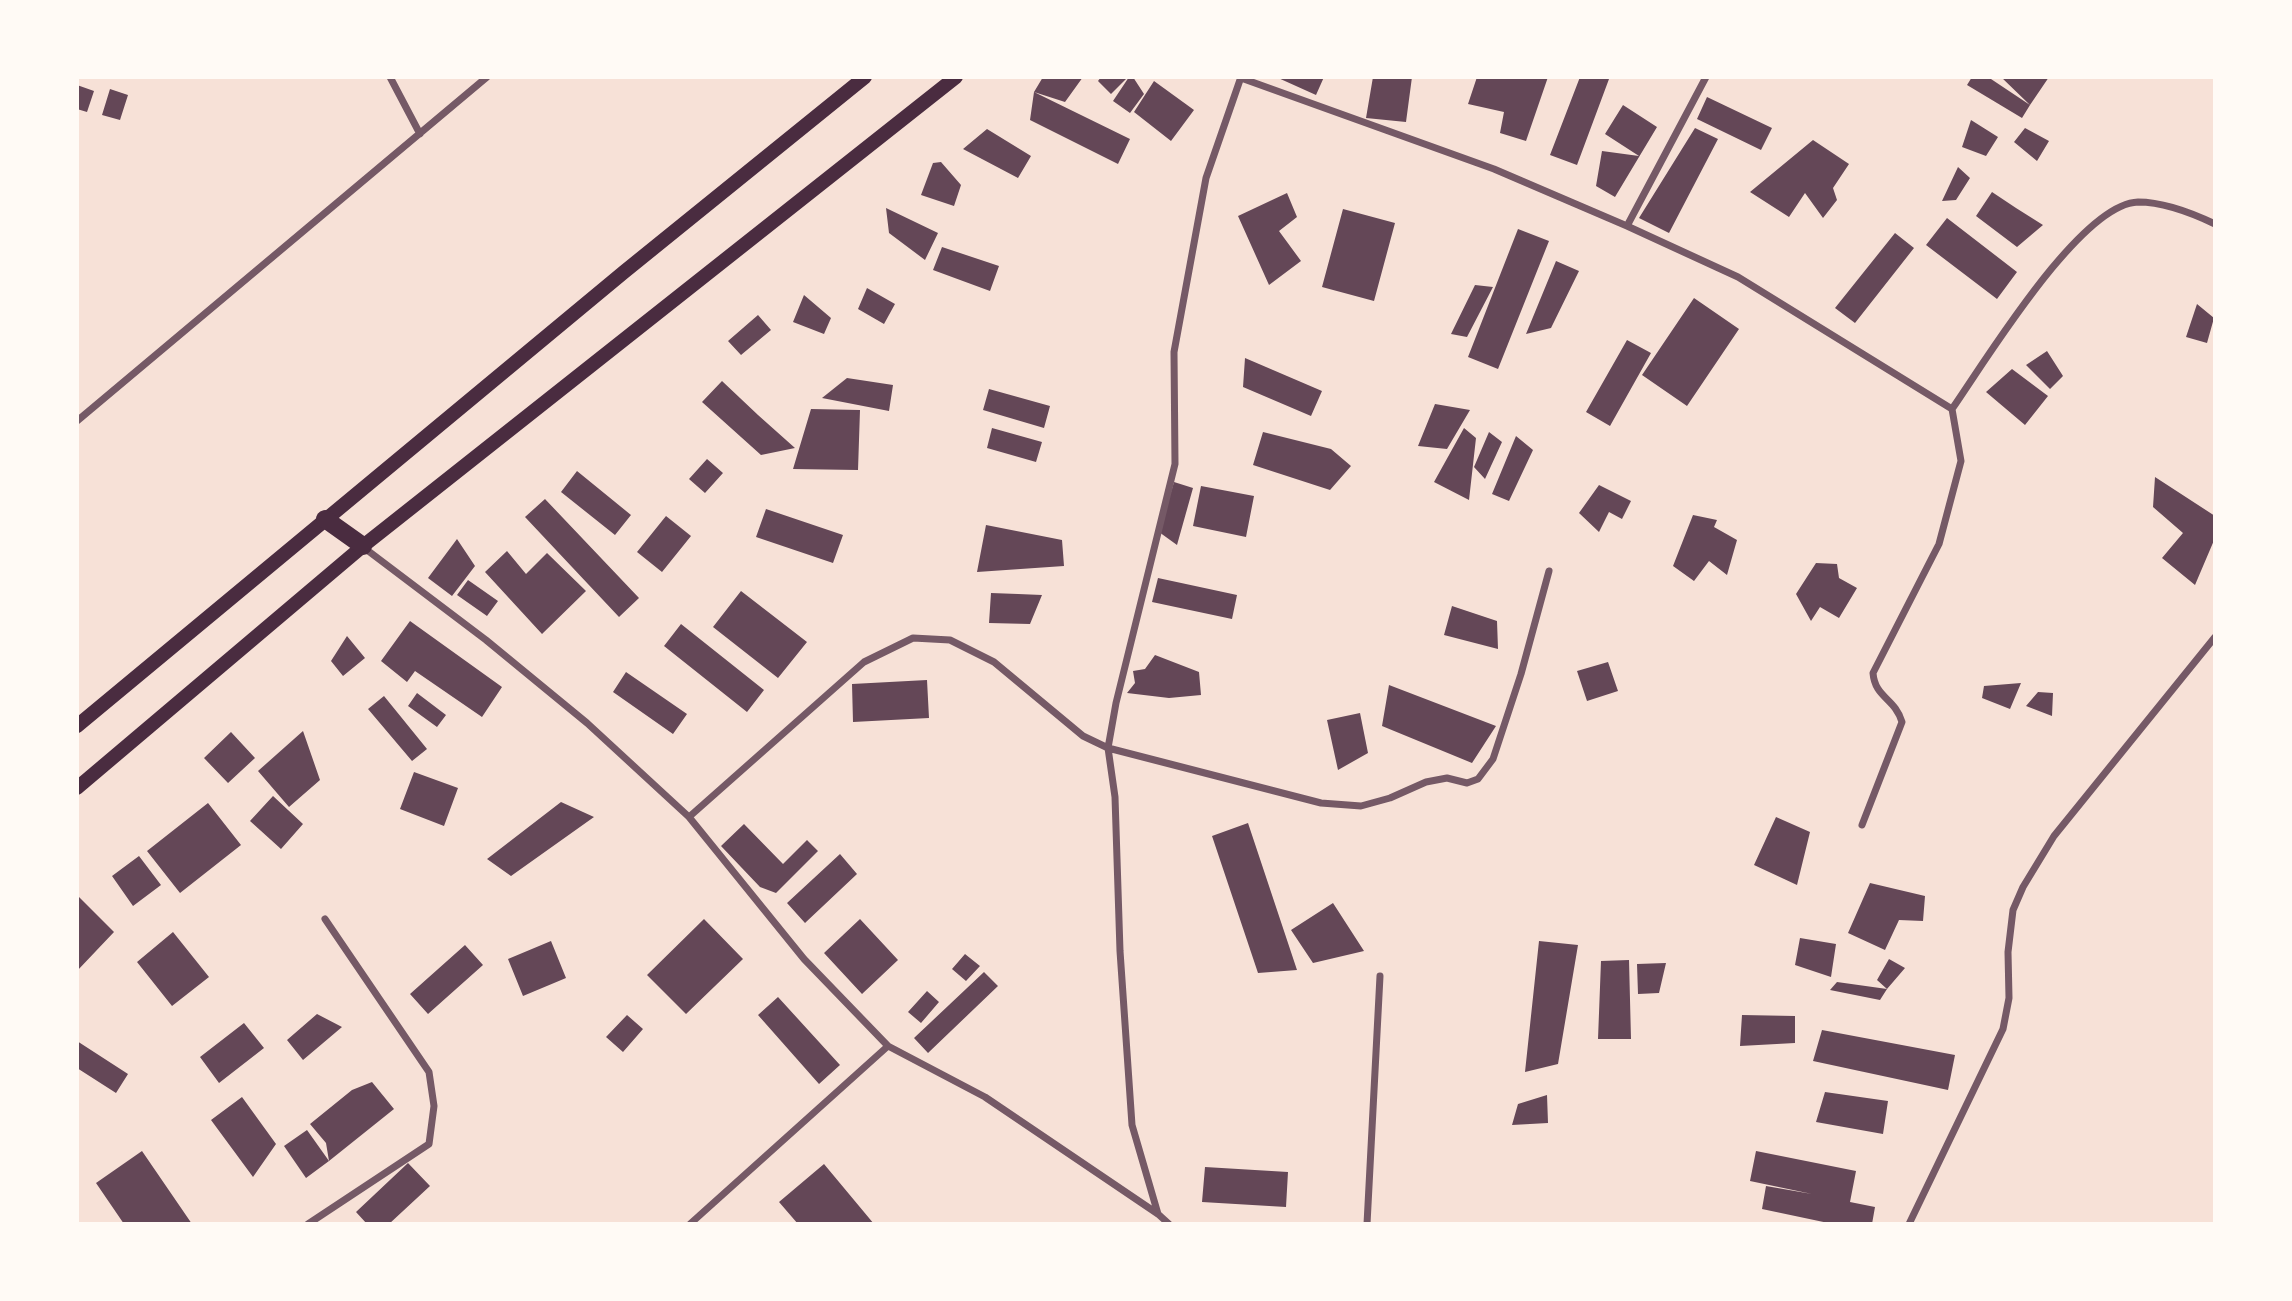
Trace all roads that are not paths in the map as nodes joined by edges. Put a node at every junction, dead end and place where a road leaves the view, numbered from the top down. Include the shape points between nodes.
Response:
1 (390, 77) edge
2 (487, 77) edge
3 (865, 77) edge
4 (956, 77) edge
5 (1706, 77) edge
6 (1241, 78) edge
7 (420, 134) junction
8 (2215, 224) edge
9 (1627, 226) junction
10 (1952, 409) junction
11 (77, 421) edge
12 (325, 519) junction
13 (363, 546) junction
14 (1549, 571) dead end
15 (2215, 638) edge
16 (77, 726) edge
17 (1108, 748) junction
18 (77, 788) edge
19 (689, 817) junction
20 (1862, 825) dead end
21 (325, 919) dead end
22 (1380, 976) dead end
23 (888, 1046) junction
24 (1158, 1214) junction
25 (308, 1224) edge
26 (690, 1224) edge
27 (1169, 1224) edge
28 (1367, 1224) edge
29 (1909, 1224) edge

1 - 7 street
2 - 7 street
3 - 12 main road
4 - 13 main road
5 - 9 street
6 - 9 street via 1494,169
6 - 17 street via 1206,178 1174,352 1175,464
7 - 11 street
8 - 10 street via 2186,210 2137,202 2099,220 2053,265
9 - 10 street via 1738,277
10 - 20 street via 1961,461 1939,544 1873,673 1874,684 1898,708 1902,722
12 - 13 main road
12 - 16 main road
13 - 18 main road
13 - 19 street via 486,639
14 - 17 street via 1493,759 1478,779 1426,782 1361,806 1321,803
15 - 29 street via 2054,836 2022,887 2013,909 2003,1029
17 - 19 street via 1083,736 994,662 950,640 913,638 864,662
17 - 24 street via 1115,797 1132,1125
19 - 23 street via 804,960
21 - 25 street via 429,1072 434,1106 429,1144
22 - 28 street
23 - 24 street via 985,1097
23 - 26 street
24 - 27 street

